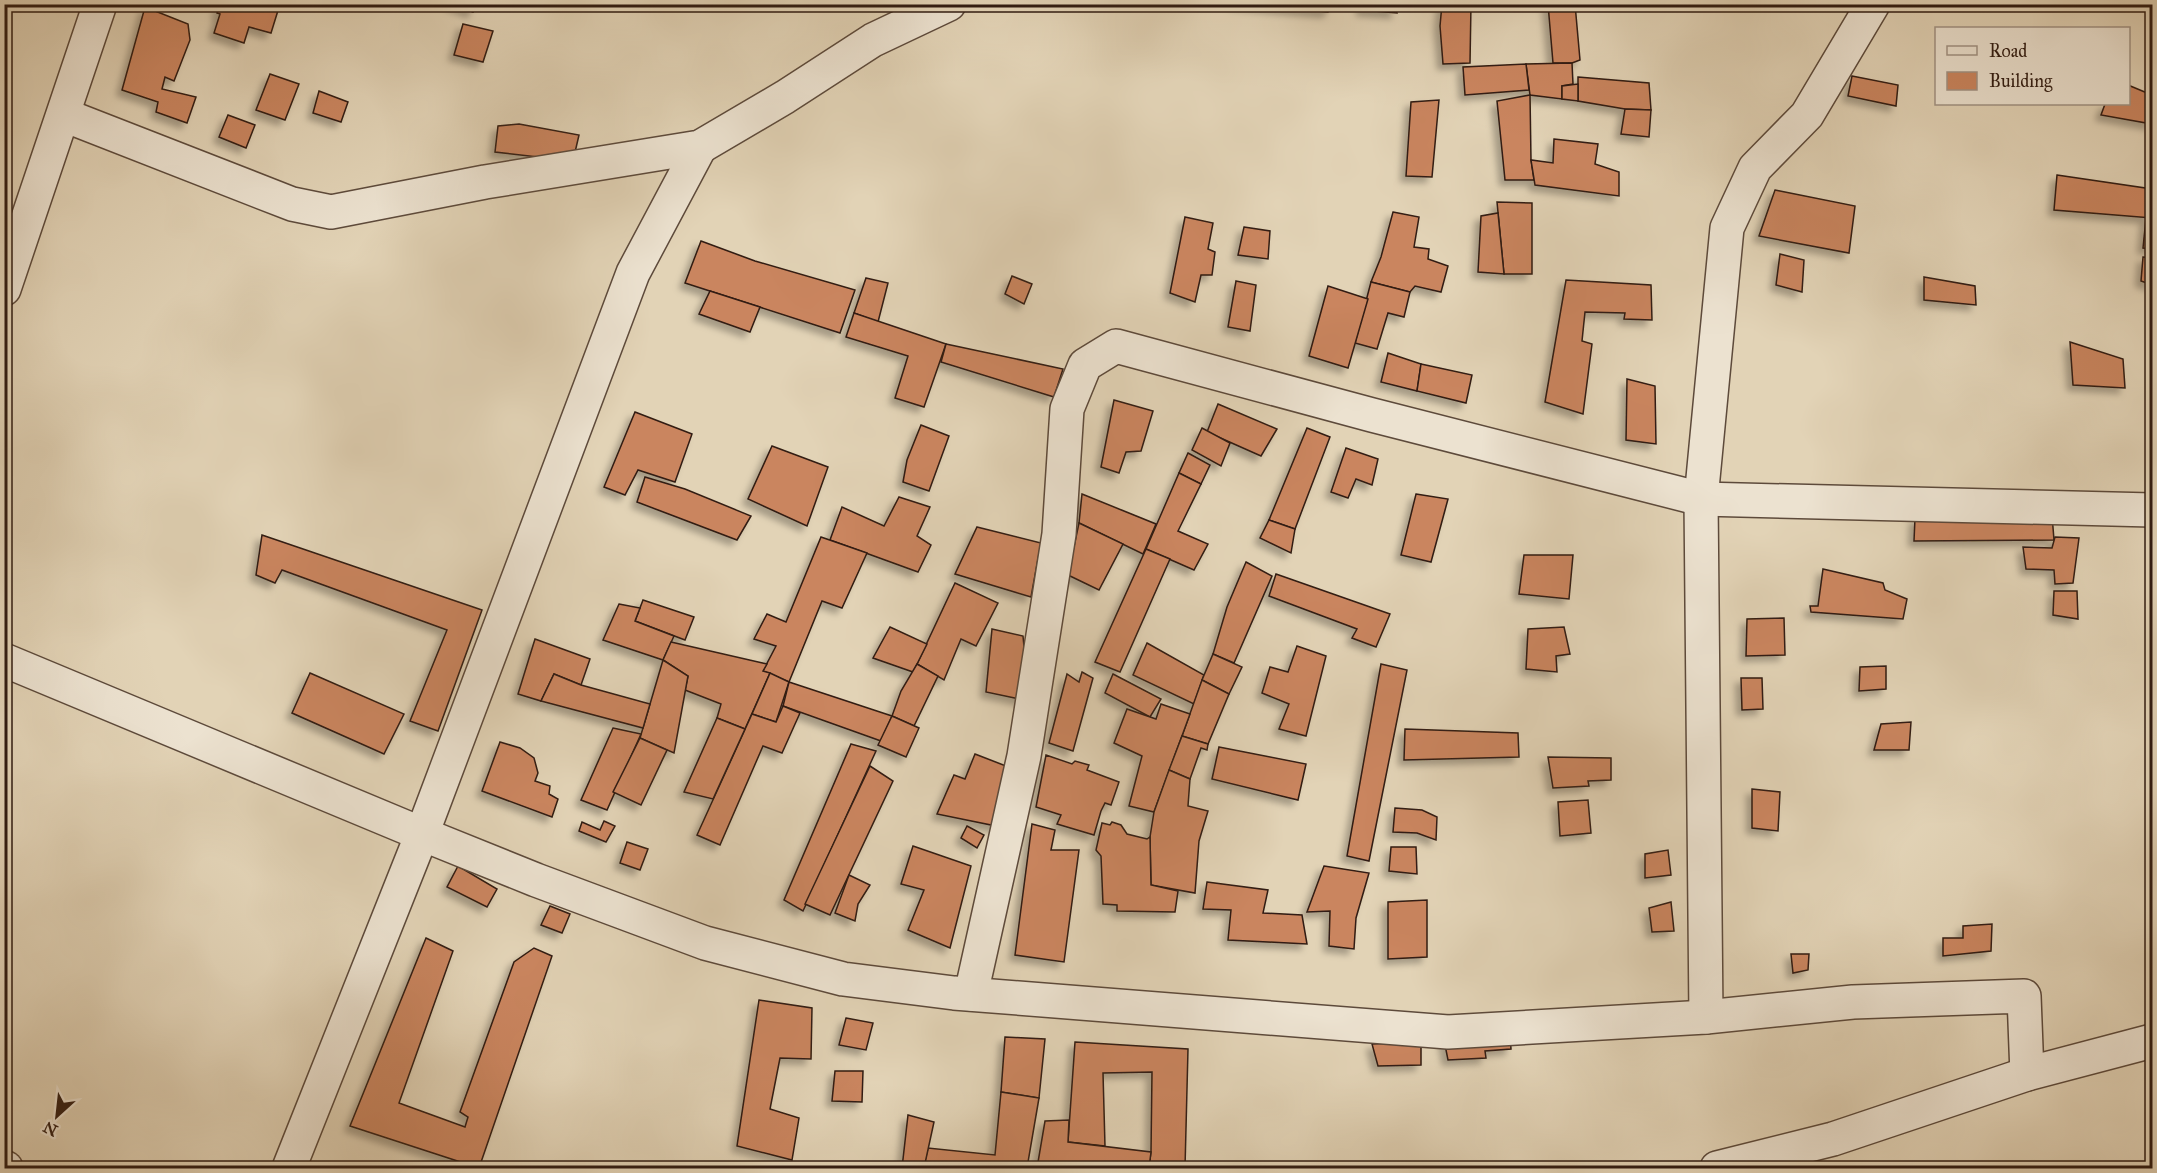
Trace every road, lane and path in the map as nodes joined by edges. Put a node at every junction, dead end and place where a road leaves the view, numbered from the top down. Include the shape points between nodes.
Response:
1 (100, 4) edge
2 (949, 4) edge
3 (1873, 4) edge
4 (63, 115) junction
5 (700, 147) junction
6 (4, 289) edge
7 (1701, 499) junction
8 (2152, 510) edge
9 (4, 660) edge
10 (422, 834) junction
11 (971, 994) junction
12 (1706, 1017) junction
13 (2152, 1041) edge
14 (2027, 1074) junction
15 (289, 1168) edge
16 (1717, 1168) edge

1 - 4 street
2 - 5 street via 873,40
3 - 7 street via 1807,115 1755,168 1727,228
4 - 5 street via 292,204 330,212
4 - 6 street
5 - 10 street via 633,273
7 - 8 street
7 - 11 street via 1116,346 1085,365 1067,409 1059,534 1024,756
7 - 12 street
9 - 10 street
10 - 11 street via 705,943 843,979
10 - 15 street
11 - 12 street via 1448,1032
12 - 14 street via 1853,1002 2024,996
13 - 14 street
14 - 16 street via 1833,1140

